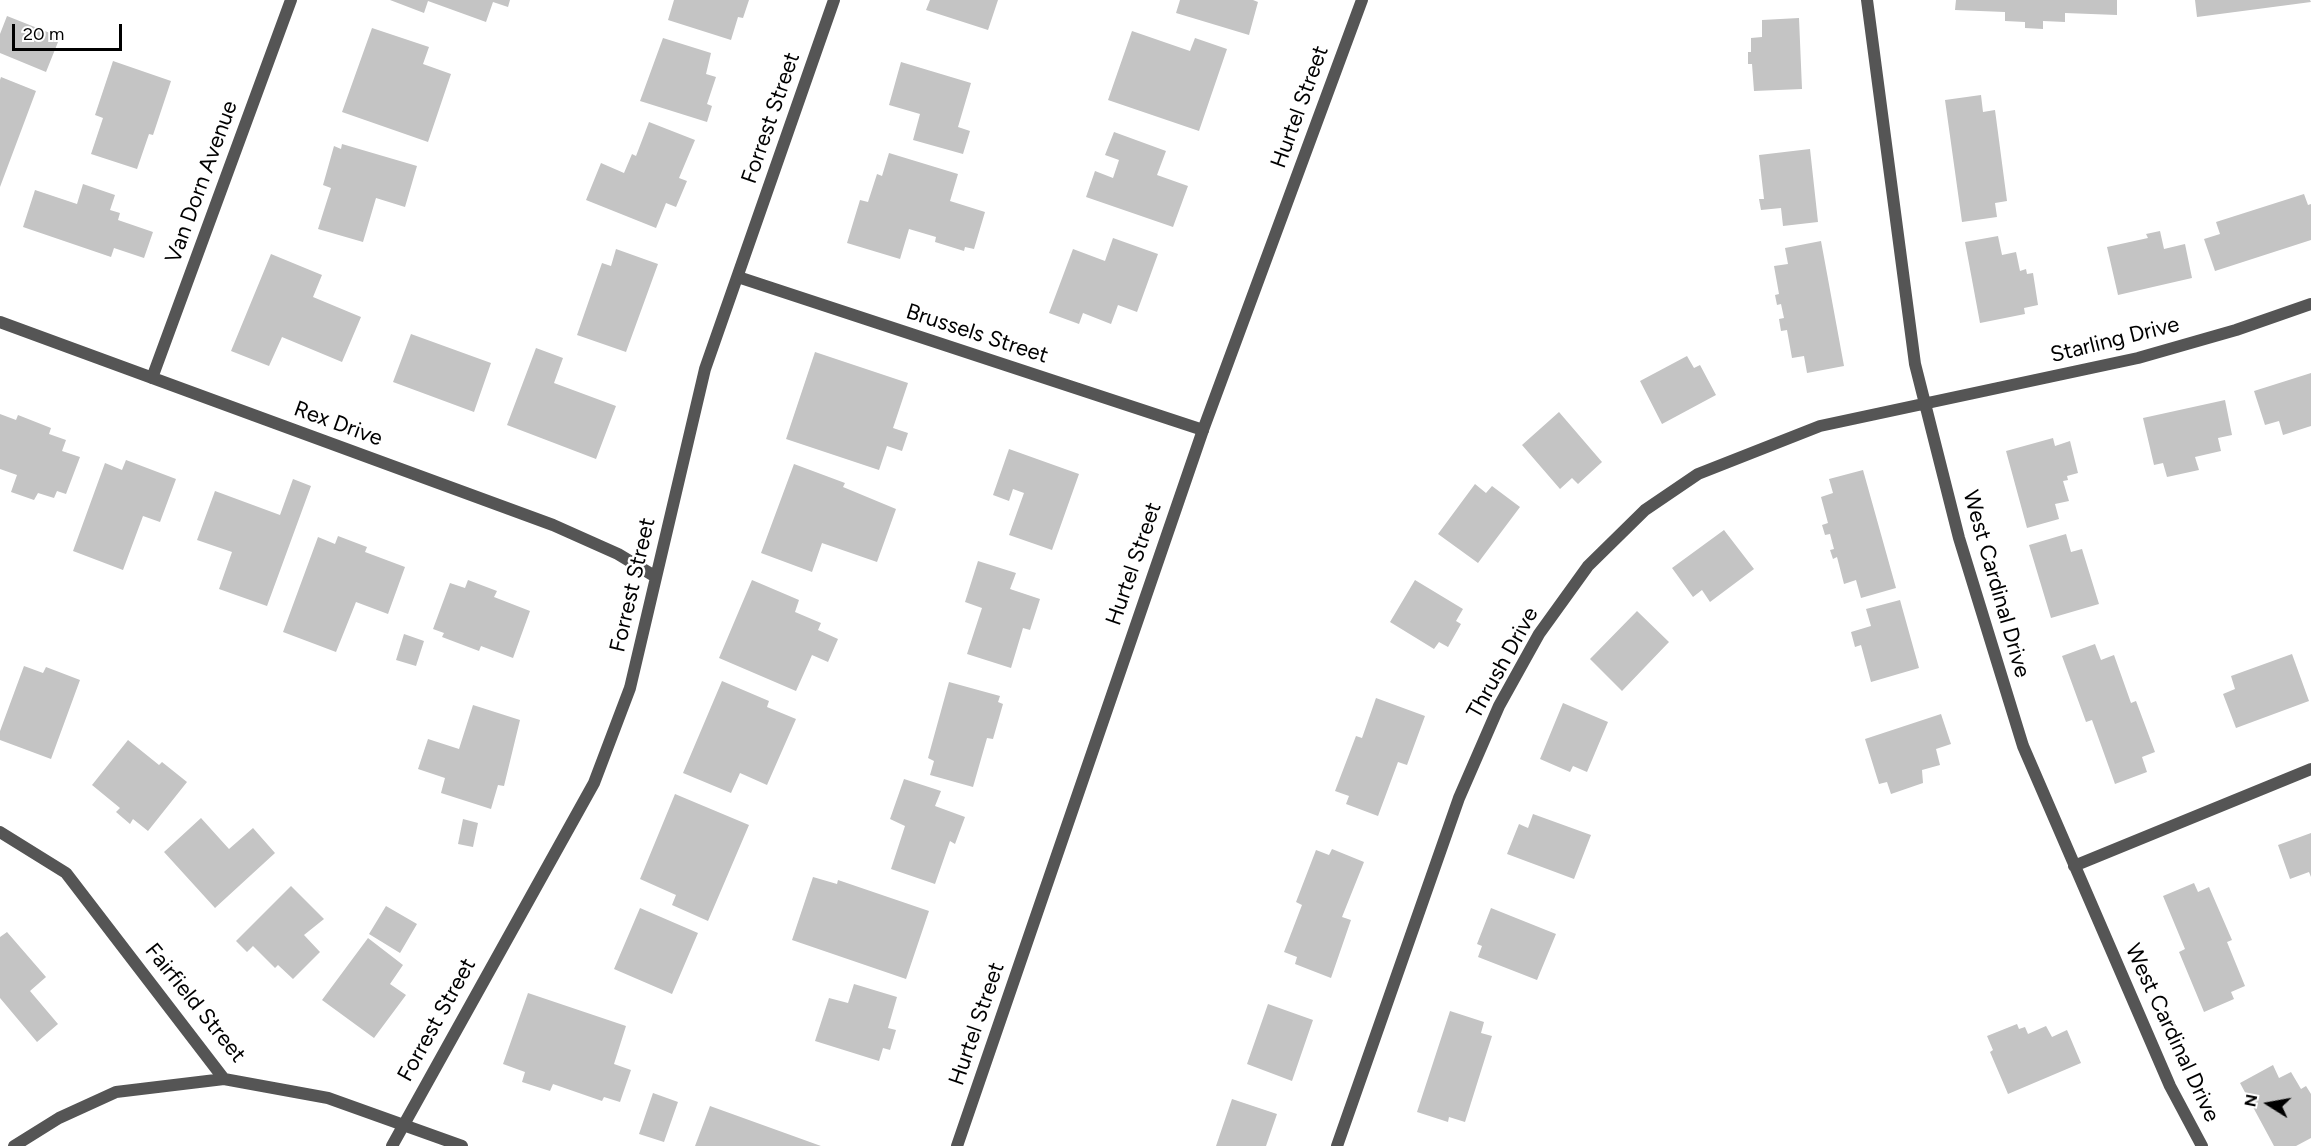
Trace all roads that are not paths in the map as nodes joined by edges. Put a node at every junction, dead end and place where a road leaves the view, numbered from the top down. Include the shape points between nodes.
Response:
1 (291, 0) edge
2 (834, 0) edge
3 (1362, 0) edge
4 (1867, 0) edge
5 (738, 277) junction
6 (2311, 304) edge
7 (0, 322) edge
8 (152, 378) junction
9 (1925, 404) junction
10 (1203, 430) junction
11 (656, 577) junction
12 (2311, 769) edge
13 (0, 832) edge
14 (2074, 866) junction
15 (224, 1079) junction
16 (403, 1125) junction
17 (14, 1146) edge
18 (392, 1146) edge
19 (462, 1146) edge
20 (957, 1146) edge
21 (1337, 1146) edge
22 (2202, 1146) edge

1 - 8 street, Van Dorn Avenue
2 - 5 street, Forrest Street
3 - 10 street, Hurtel Street
4 - 9 street, West Cardinal Drive via 1915,363
5 - 10 street, Brussels Street
5 - 11 street, Forrest Street via 705,369
6 - 9 street, Starling Drive via 2138,358
7 - 8 street, Rex Drive
8 - 11 street, Rex Drive via 553,525 618,554
9 - 14 street, West Cardinal Drive via 1959,538 2023,746
9 - 21 street, Thrush Drive via 1820,426 1698,474 1645,510 1588,566 1539,634 1499,706 1459,798
10 - 20 street, Hurtel Street
11 - 16 street, Forrest Street via 630,688 594,783
12 - 14 street
13 - 15 street, Fairfield Street via 66,873
14 - 22 street, West Cardinal Drive via 2170,1086
15 - 16 street, Fairfield Street via 328,1098
15 - 17 street via 116,1092 59,1118
16 - 18 street, Forrest Street
16 - 19 street, Fairfield Street

